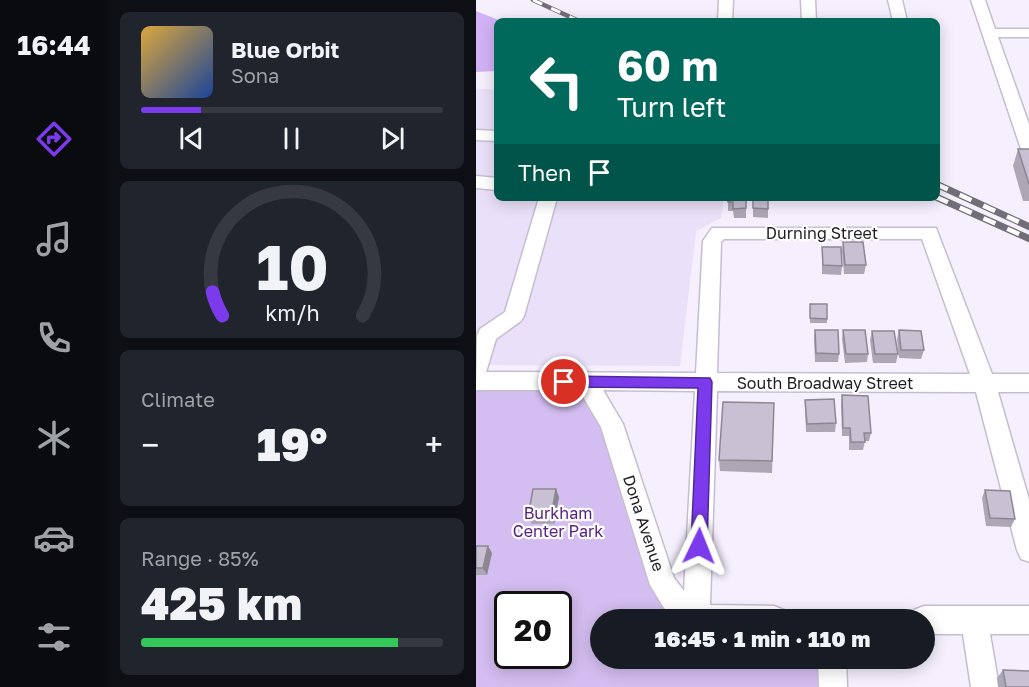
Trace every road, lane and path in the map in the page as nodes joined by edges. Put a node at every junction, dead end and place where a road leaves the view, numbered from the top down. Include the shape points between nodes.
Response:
1 (726, 0) edge
2 (808, 0) edge
3 (895, 0) edge
4 (978, 0) edge
5 (725, 18) edge
6 (809, 18) edge
7 (899, 18) edge
8 (990, 33) junction
9 (1030, 33) edge
10 (476, 135) edge
11 (494, 136) edge
12 (1030, 152) edge
13 (476, 182) edge
14 (494, 184) edge
15 (547, 201) edge
16 (482, 331) edge
17 (476, 371) edge
18 (476, 381) edge
19 (586, 382) junction
20 (705, 382) junction
21 (1030, 383) edge
22 (985, 384) junction
23 (1030, 550) edge
24 (686, 609) edge
25 (696, 609) edge
26 (935, 620) edge
27 (974, 620) junction
28 (1030, 620) edge
29 (832, 669) edge
30 (833, 687) edge
31 (985, 687) edge

1 - 5 street
2 - 6 street
3 - 7 street
4 - 8 street
8 - 9 street
8 - 12 street
10 - 11 street
13 - 14 street
15 - 16 street via 515,316
16 - 17 street
18 - 19 street, South Broadway Street
19 - 20 street, South Broadway Street
19 - 24 street, Dona Avenue via 612,424 663,585 671,598
20 - 22 street, South Broadway Street
20 - 22 street, Durning Street via 715,236 724,232 929,233
20 - 25 street
21 - 22 street, South Broadway Street
22 - 23 street
26 - 27 street
27 - 28 street
27 - 31 street
29 - 30 street

